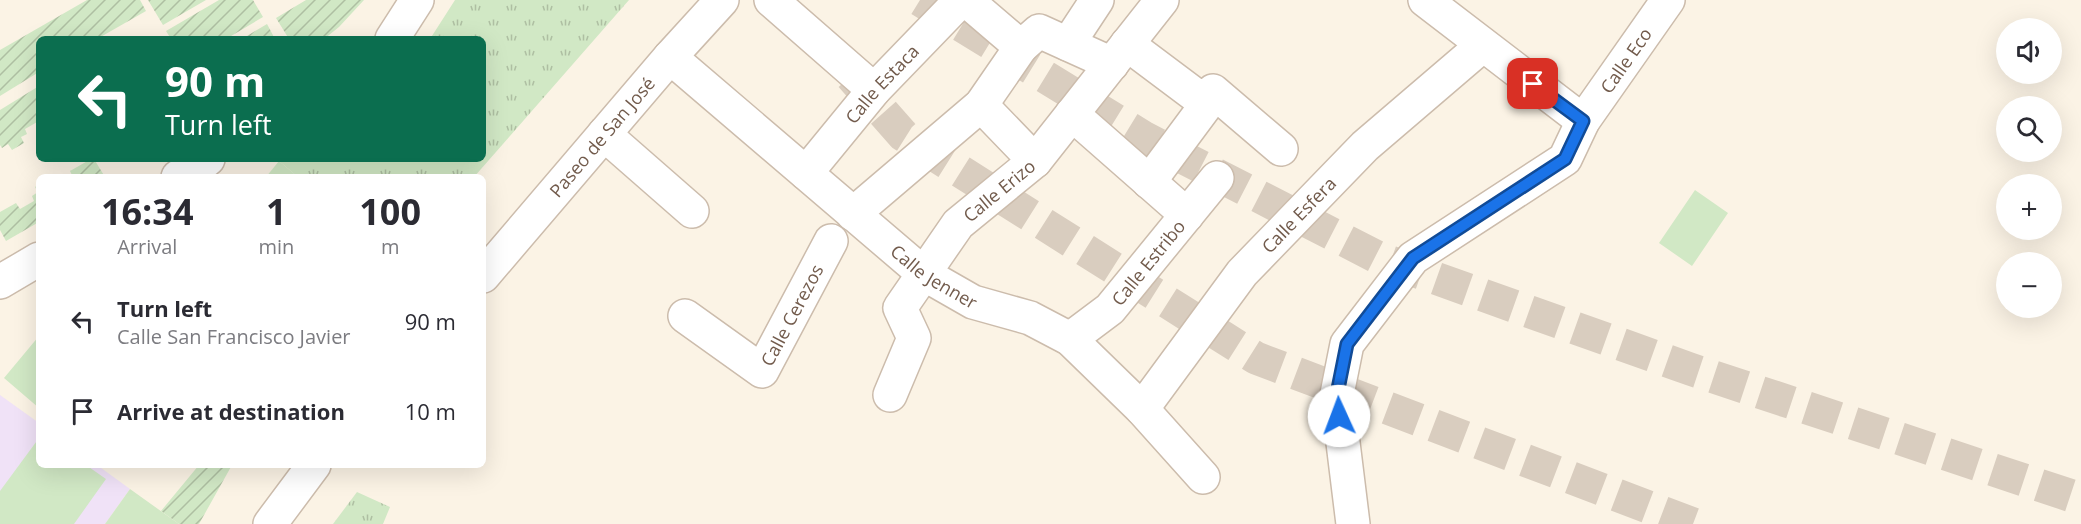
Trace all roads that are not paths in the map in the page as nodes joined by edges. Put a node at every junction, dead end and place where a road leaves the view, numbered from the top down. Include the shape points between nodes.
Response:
1 (417, 0) edge
2 (722, 0) edge
3 (771, 0) edge
4 (963, 0) edge
5 (1098, 0) edge
6 (1162, 0) edge
7 (1425, 0) edge
8 (1668, 0) edge
9 (394, 36) edge
10 (1068, 44) junction
11 (1482, 45) junction
12 (1021, 47) junction
13 (1120, 54) junction
14 (670, 57) junction
15 (874, 90) junction
16 (1207, 104) junction
17 (981, 105) junction
18 (1072, 114) junction
19 (1583, 121) junction
20 (604, 134) junction
21 (1281, 150) dead end
22 (1035, 161) junction
23 (203, 162) edge
24 (806, 173) junction
25 (183, 174) edge
26 (1217, 178) dead end
27 (1149, 182) junction
28 (692, 211) dead end
29 (853, 214) junction
30 (1187, 215) junction
31 (831, 241) dead end
32 (36, 261) edge
33 (486, 272) edge
34 (924, 274) junction
35 (0, 282) edge
36 (685, 316) dead end
37 (1071, 339) junction
38 (890, 395) dead end
39 (1142, 409) junction
40 (312, 468) edge
41 (1203, 477) dead end
42 (270, 524) edge
43 (1353, 524) edge

1 - 9 street
2 - 14 street, Paseo de San José
3 - 15 street
4 - 12 street
4 - 15 street, Calle Estaca
5 - 10 street
6 - 13 street, Calle Erizo
7 - 11 street
8 - 19 street, Calle Eco
10 - 12 street via 1039,31
10 - 13 street
11 - 19 street
11 - 39 street, Calle Esfera via 1365,146 1242,273
12 - 17 street
13 - 16 street
13 - 18 street, Calle Erizo
14 - 20 street, Paseo de San José
14 - 24 street, Calle Jenner
15 - 24 street, Calle Estaca
16 - 21 street via 1213,91
16 - 27 street
17 - 22 street
17 - 29 street
18 - 22 street, Calle Erizo
18 - 27 street
19 - 43 street, Calle Eco via 1565,159 1413,258 1347,344 1337,394
20 - 28 street
20 - 33 street, Paseo de San José
22 - 34 street, Calle Erizo via 958,224
23 - 25 street
24 - 29 street, Calle Jenner
26 - 30 street, Calle Estribo
27 - 30 street
29 - 34 street, Calle Jenner
30 - 37 street, Calle Estribo via 1110,309
31 - 36 street, Calle Cerezos via 762,371
32 - 35 street
34 - 37 street, Calle Jenner via 973,302 1030,318
34 - 38 street, Calle Erizo via 900,308 914,338
37 - 39 street, Calle Jenner
39 - 41 street, Calle Jenner
40 - 42 street

